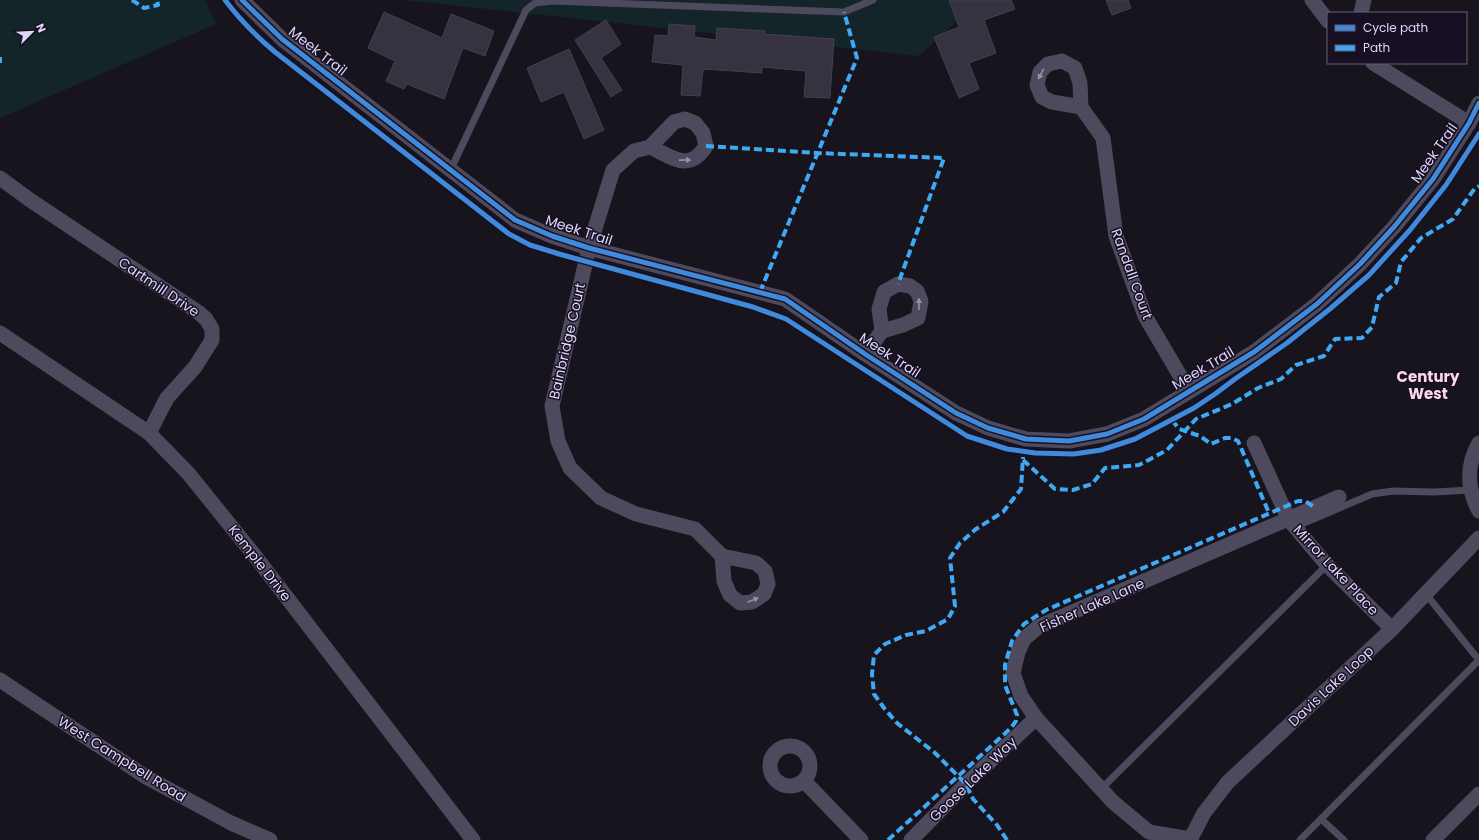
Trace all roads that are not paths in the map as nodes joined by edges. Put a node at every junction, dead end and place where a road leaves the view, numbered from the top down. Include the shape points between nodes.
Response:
1 (242, 0) edge
2 (873, 0) edge
3 (1312, 0) edge
4 (1364, 0) edge
5 (1361, 12) edge
6 (1327, 20) edge
7 (1374, 64) edge
8 (1479, 103) edge
9 (1082, 107) dead end
10 (1470, 123) junction
11 (650, 147) dead end
12 (451, 169) junction
13 (0, 178) edge
14 (589, 248) junction
15 (882, 331) dead end
16 (0, 333) edge
17 (865, 354) junction
18 (1189, 390) junction
19 (149, 433) junction
20 (1254, 443) dead end
21 (1479, 444) edge
22 (1471, 490) junction
23 (1339, 497) dead end
24 (1479, 511) edge
25 (1292, 524) junction
26 (1479, 538) edge
27 (722, 556) dead end
28 (1327, 565) junction
29 (1425, 593) junction
30 (1392, 629) junction
31 (1479, 660) edge
32 (0, 680) edge
33 (1036, 718) junction
34 (804, 782) dead end
35 (1102, 788) junction
36 (1479, 794) edge
37 (1322, 818) junction
38 (270, 840) edge
39 (473, 840) edge
40 (861, 840) edge
41 (911, 840) edge
42 (1190, 840) edge
43 (1300, 840) edge
44 (1344, 840) edge
45 (1433, 840) edge

1 - 12 street, Meek Trail via 282,39
2 - 12 lane via 844,12 553,1 535,3 526,10
3 - 6 street
4 - 5 street
7 - 10 street
8 - 10 street, Meek Trail
9 - 18 street, Randall Court via 1103,138 1116,236 1146,316
10 - 18 street, Meek Trail via 1433,179 1360,264 1317,304 1254,352
11 - 14 street, Bainbridge Court via 634,151 613,170
12 - 14 street, Meek Trail via 515,220
13 - 19 street, Cartmill Drive via 198,312 212,329 212,340 196,367 167,398
14 - 17 street, Meek Trail via 785,299
14 - 27 street, Bainbridge Court via 552,406 558,441 570,468 601,498 636,514 695,529
15 - 17 street
16 - 19 street, Kemple Drive
17 - 18 street, Meek Trail via 956,413 988,428 1026,438 1068,441 1107,434 1144,419
19 - 39 street, Kemple Drive via 188,473 255,556
20 - 25 street, Mirror Lake Place
21 - 22 street via 1469,470
22 - 24 street
22 - 25 lane, Fisher Lake Lane via 1393,491 1372,494
23 - 25 street, Fisher Lake Lane
25 - 28 street, Mirror Lake Place
25 - 33 street, Fisher Lake Lane via 1038,627 1024,639 1013,674 1021,696
26 - 29 street, Davis Lake Loop
28 - 30 street, Mirror Lake Place
28 - 35 lane
29 - 30 street, Davis Lake Loop
29 - 31 lane
30 - 42 street, Davis Lake Loop via 1228,782 1204,813
31 - 37 lane
32 - 38 street, West Campbell Road via 146,777 231,823
33 - 35 street, Fisher Lake Lane
33 - 41 street, Goose Lake Way
34 - 40 street
35 - 42 street, Fisher Lake Lane via 1114,802 1149,832
36 - 45 street
37 - 43 lane
37 - 44 lane

